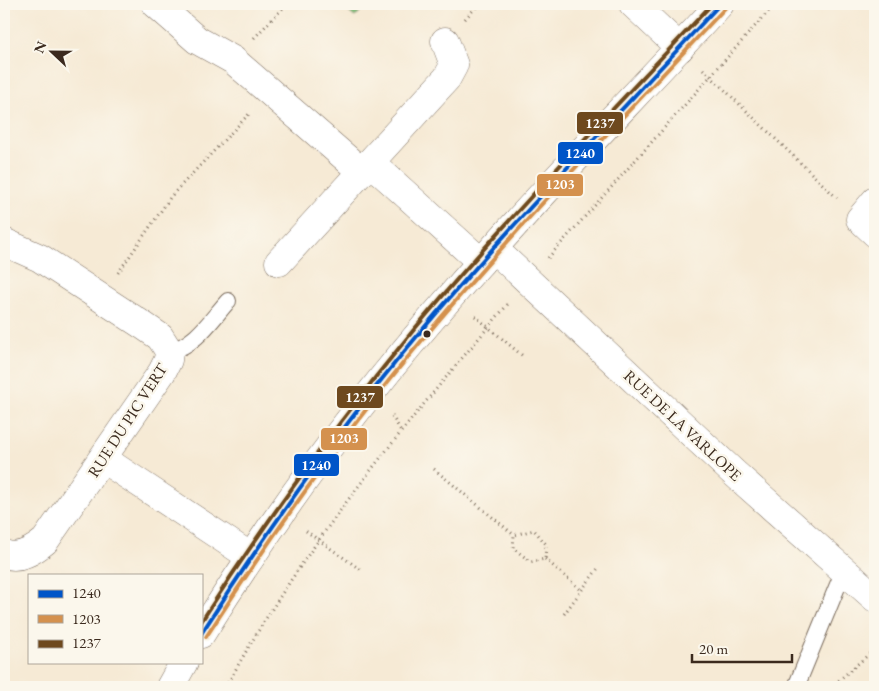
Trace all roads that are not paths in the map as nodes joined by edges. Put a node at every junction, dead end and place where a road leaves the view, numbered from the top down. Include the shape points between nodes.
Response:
1 (156, 4) edge
2 (633, 4) edge
3 (720, 4) edge
4 (444, 41) dead end
5 (689, 56) junction
6 (366, 167) junction
7 (4, 242) edge
8 (488, 255) junction
9 (279, 262) dead end
10 (228, 302) dead end
11 (169, 351) junction
12 (103, 459) junction
13 (4, 554) edge
14 (251, 557) junction
15 (844, 570) junction
16 (875, 598) edge
17 (202, 632) edge
18 (183, 664) edge
19 (170, 687) edge
20 (796, 687) edge

1 - 6 street, RUE DE LA VARLOPE via 197,40 233,60
2 - 5 street
3 - 5 street
4 - 6 street via 453,58 452,71
5 - 8 street
6 - 8 street, RUE DE LA VARLOPE
6 - 9 street
7 - 11 street, RUE DU PIC VERT via 40,258 101,298 160,338
8 - 14 street via 390,370
8 - 15 street, RUE DE LA VARLOPE via 527,280 734,473
10 - 11 lane via 190,342
11 - 12 street, RUE DU PIC VERT via 162,372
12 - 13 street, RUE DU PIC VERT via 45,541 24,554
12 - 14 street
14 - 17 street
15 - 16 street, RUE DE LA VARLOPE
15 - 20 lane
18 - 19 street

